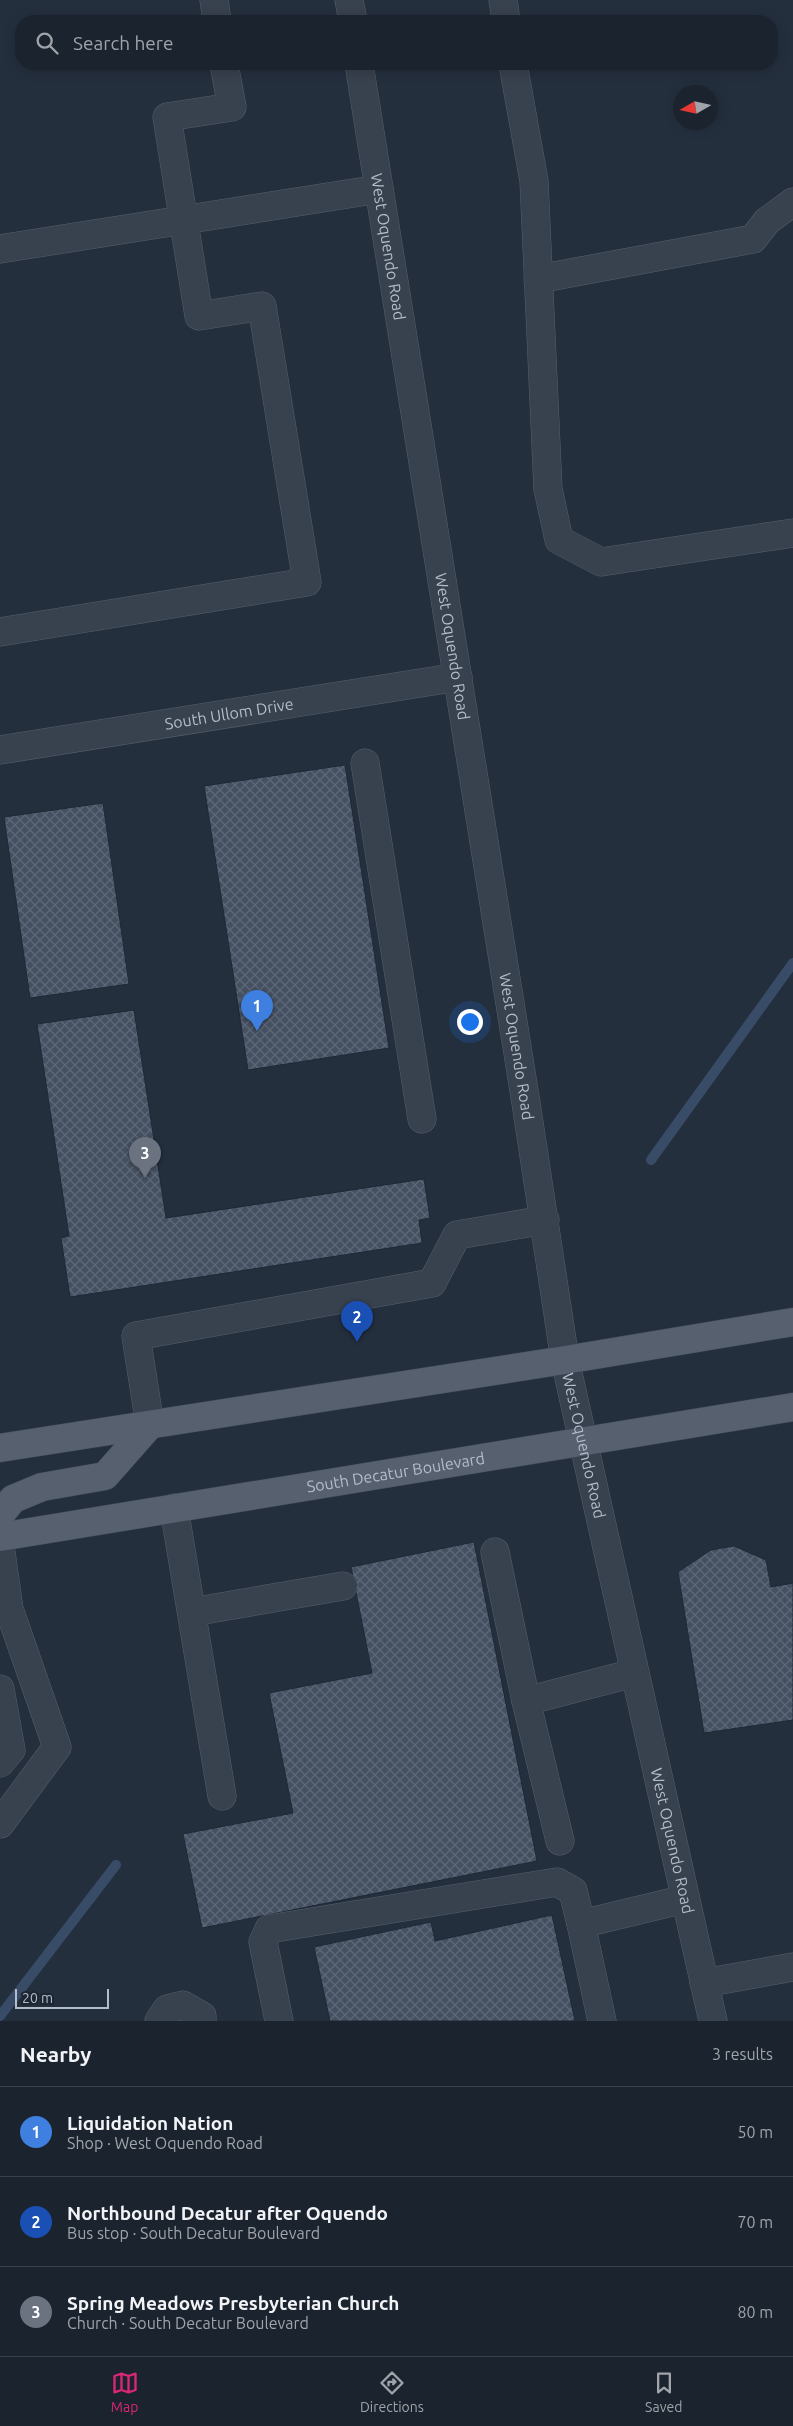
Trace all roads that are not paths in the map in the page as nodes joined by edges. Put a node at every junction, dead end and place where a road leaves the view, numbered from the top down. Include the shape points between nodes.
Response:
1 (214, 0) edge
2 (349, 0) edge
3 (503, 0) edge
4 (216, 15) edge
5 (352, 15) edge
6 (505, 15) edge
7 (225, 70) edge
8 (360, 70) edge
9 (515, 70) edge
10 (379, 189) junction
11 (793, 202) edge
12 (182, 219) junction
13 (0, 248) edge
14 (538, 279) junction
15 (793, 533) edge
16 (0, 632) edge
17 (458, 677) junction
18 (0, 750) edge
19 (365, 763) dead end
20 (422, 1119) dead end
21 (545, 1220) junction
22 (793, 1322) edge
23 (565, 1360) junction
24 (793, 1407) edge
25 (150, 1425) junction
26 (582, 1442) junction
27 (0, 1448) edge
28 (174, 1508) junction
29 (0, 1515) edge
30 (0, 1537) edge
31 (0, 1545) edge
32 (495, 1552) dead end
33 (343, 1586) dead end
34 (192, 1612) junction
35 (4, 1620) edge
36 (634, 1673) junction
37 (0, 1689) edge
38 (526, 1701) junction
39 (0, 1763) edge
40 (222, 1796) dead end
41 (0, 1824) edge
42 (560, 1841) dead end
43 (685, 1899) junction
44 (581, 1924) junction
45 (793, 1967) edge
46 (704, 1983) junction
47 (159, 2021) edge
48 (202, 2021) edge
49 (279, 2021) edge
50 (602, 2021) edge
51 (713, 2021) edge

1 - 4 street
2 - 5 street
3 - 6 street
7 - 12 street via 232,106 167,117
8 - 10 street, West Oquendo Road
9 - 14 street via 534,181
10 - 12 street
10 - 17 street, West Oquendo Road
11 - 14 street via 767,221 753,239
12 - 13 street
12 - 16 street via 198,316 262,306 307,582
14 - 15 street via 548,489 559,540 601,562
17 - 18 street, South Ullom Drive
17 - 21 street, West Oquendo Road
19 - 20 street
21 - 23 street, West Oquendo Road
21 - 25 street via 457,1235 432,1283 136,1336
22 - 23 main road
23 - 25 main road
23 - 26 street, West Oquendo Road
24 - 26 main road, South Decatur Boulevard
25 - 27 main road
25 - 29 main road via 105,1476 42,1487 14,1499
26 - 28 main road, South Decatur Boulevard
26 - 36 street, West Oquendo Road
28 - 30 main road, South Decatur Boulevard
28 - 34 street
31 - 35 street
32 - 38 street
33 - 34 street
34 - 40 street
35 - 41 street via 57,1747
36 - 38 street
36 - 43 street, West Oquendo Road
37 - 39 street via 11,1750
38 - 42 street
43 - 44 street
43 - 46 street, West Oquendo Road
44 - 49 street via 573,1891 557,1882 269,1929 263,1942
44 - 50 street
45 - 46 street
46 - 51 street, West Oquendo Road
47 - 48 street via 167,2009 183,2005 202,2016

